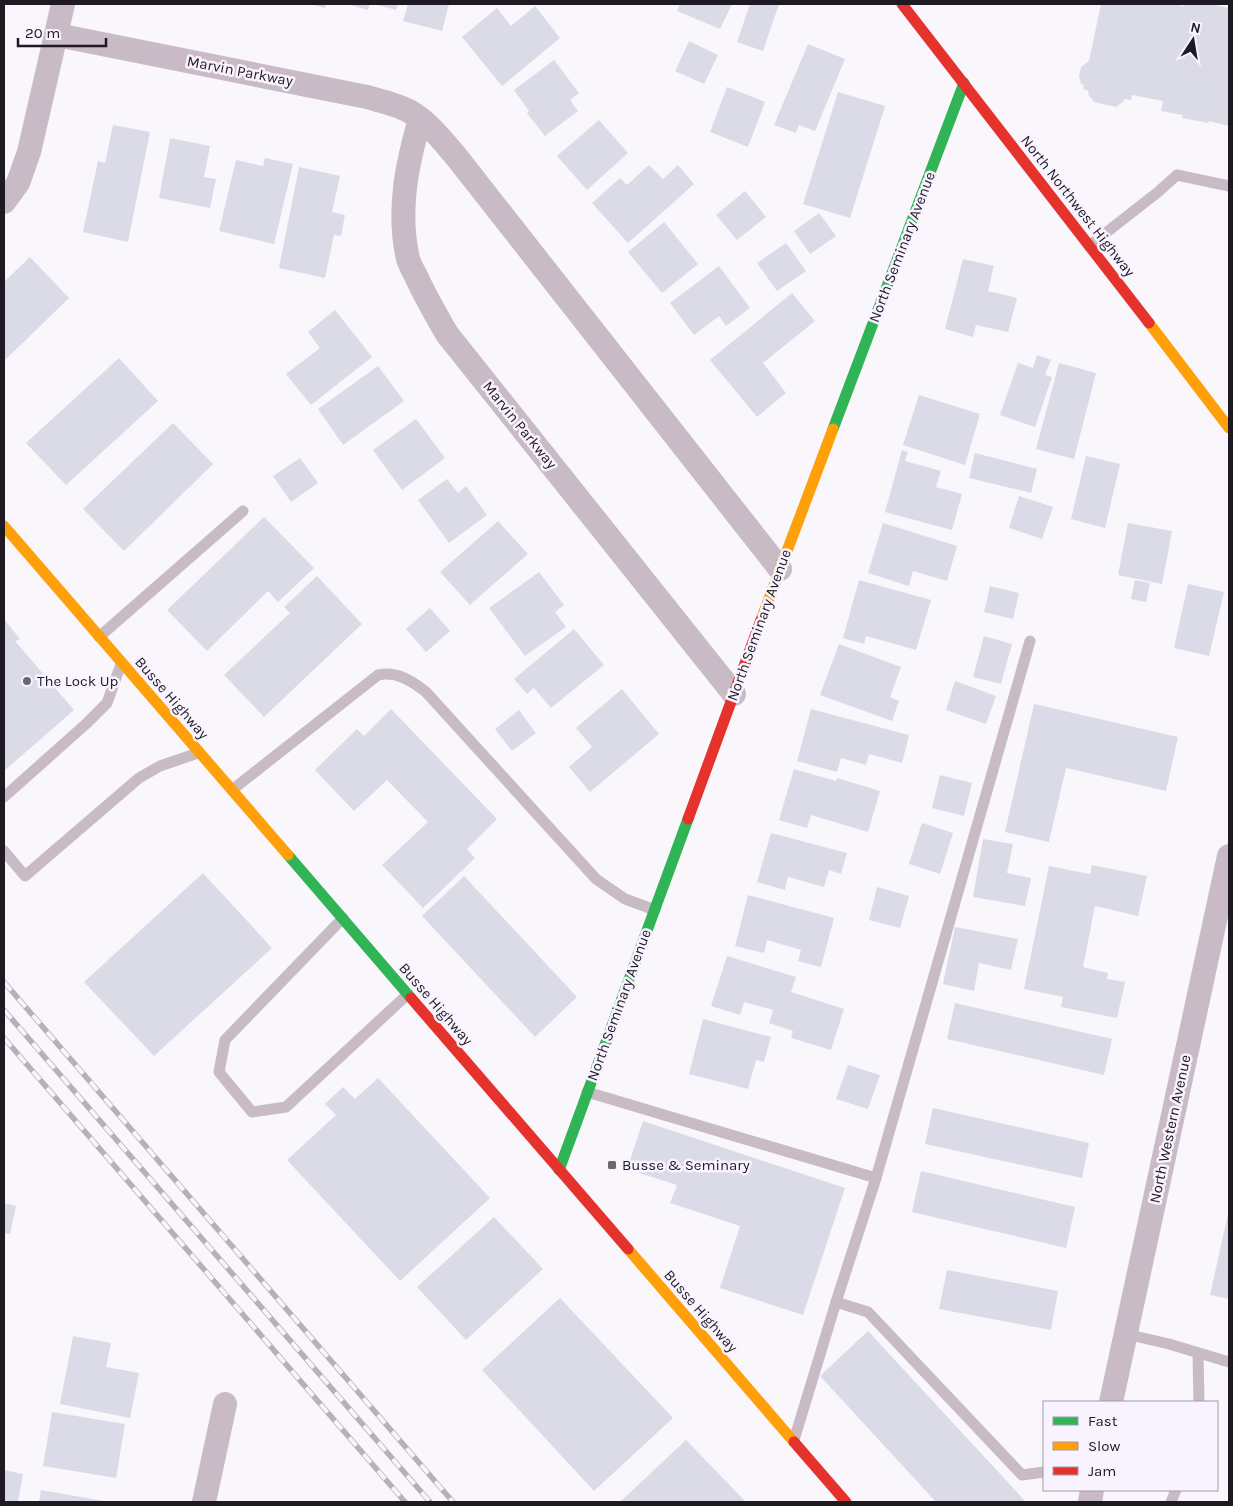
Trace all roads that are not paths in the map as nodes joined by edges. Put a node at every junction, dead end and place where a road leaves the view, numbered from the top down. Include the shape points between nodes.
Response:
1 (63, 4) edge
2 (902, 4) edge
3 (57, 34) junction
4 (964, 83) junction
5 (420, 119) junction
6 (1229, 186) edge
7 (4, 202) edge
8 (1089, 246) junction
9 (1229, 428) edge
10 (243, 511) dead end
11 (4, 526) edge
12 (780, 569) junction
13 (99, 637) junction
14 (1030, 640) dead end
15 (121, 662) junction
16 (734, 694) junction
17 (199, 753) junction
18 (232, 790) junction
19 (4, 797) edge
20 (4, 851) edge
21 (1228, 869) edge
22 (654, 910) junction
23 (342, 918) junction
24 (408, 994) junction
25 (587, 1092) junction
26 (560, 1170) junction
27 (876, 1178) junction
28 (836, 1302) junction
29 (1126, 1334) junction
30 (1198, 1353) junction
31 (1229, 1362) edge
32 (1111, 1401) edge
33 (1199, 1401) edge
34 (225, 1404) dead end
35 (794, 1442) junction
36 (1043, 1472) edge
37 (204, 1502) edge
38 (846, 1502) edge

1 - 3 street
2 - 4 main road, North Northwest Highway
3 - 5 street, Marvin Parkway via 367,96 408,110
3 - 7 street via 29,152 18,183
4 - 8 main road, North Northwest Highway
4 - 12 main road, North Seminary Avenue
5 - 12 street, Marvin Parkway via 455,155
5 - 16 street, Marvin Parkway via 404,192 404,229 408,260 422,290 447,334
6 - 8 lane via 1178,175
8 - 9 main road, North Northwest Highway
10 - 13 lane
11 - 13 main road, Busse Highway
12 - 16 main road, North Seminary Avenue
13 - 15 main road, Busse Highway
14 - 27 lane
15 - 17 main road, Busse Highway
15 - 19 lane via 107,703
16 - 22 main road, North Seminary Avenue
17 - 18 main road, Busse Highway
17 - 20 lane via 160,766 140,778 25,876
18 - 22 lane via 378,675 395,675 412,681 426,692 596,879 625,899
18 - 23 main road, Busse Highway
21 - 29 street, North Western Avenue
22 - 25 main road, North Seminary Avenue
23 - 24 main road, Busse Highway
23 - 24 lane via 225,1040 219,1072 252,1112 286,1108
24 - 26 main road, Busse Highway
25 - 26 main road, North Seminary Avenue
25 - 27 lane
26 - 35 main road, Busse Highway
27 - 28 lane
28 - 35 lane
28 - 36 lane via 868,1312 1022,1475
29 - 30 lane
29 - 32 street, North Western Avenue
30 - 31 lane
30 - 33 lane
34 - 37 street
35 - 38 main road, Busse Highway

